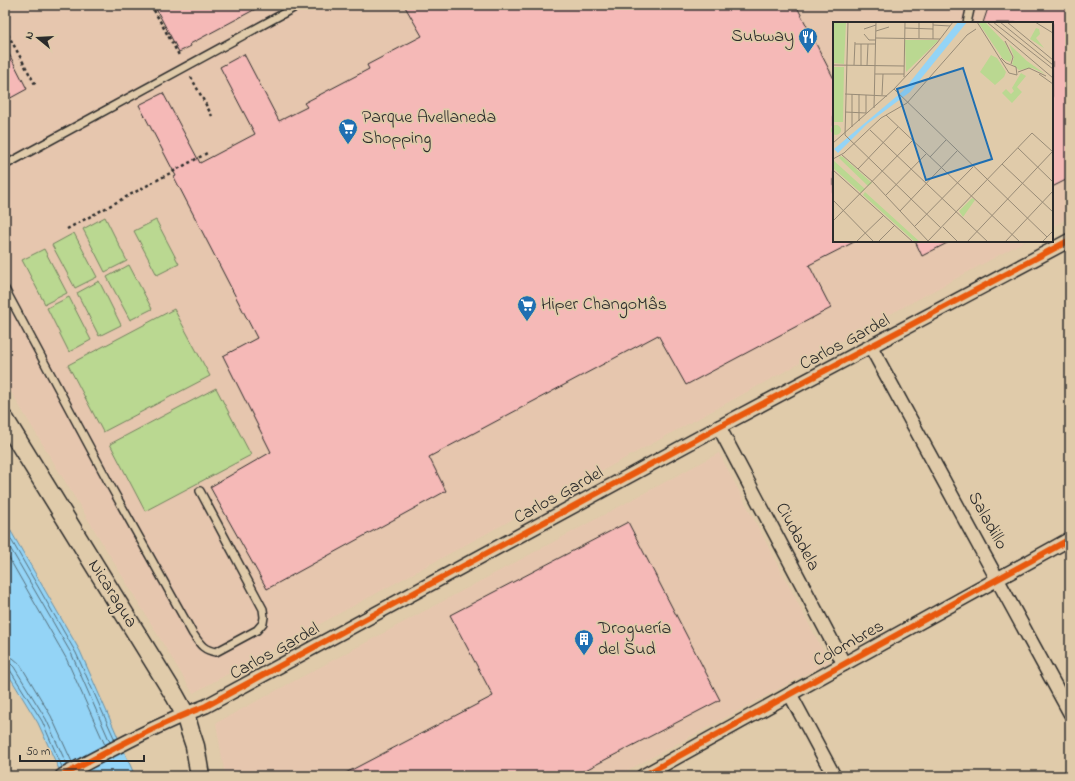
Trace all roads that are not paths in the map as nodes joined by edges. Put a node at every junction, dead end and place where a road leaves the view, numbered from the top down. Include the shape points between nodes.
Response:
1 (299, 5) edge
2 (972, 5) edge
3 (967, 22) edge
4 (5, 166) edge
5 (1070, 240) edge
6 (5, 289) edge
7 (871, 347) junction
8 (5, 420) edge
9 (719, 427) junction
10 (200, 491) dead end
11 (1070, 539) edge
12 (998, 580) junction
13 (844, 664) junction
14 (790, 694) junction
15 (1070, 713) edge
16 (185, 714) junction
17 (62, 776) edge
18 (200, 776) edge
19 (643, 776) edge
20 (834, 776) edge

1 - 4 lane
2 - 3 lane
5 - 7 street, Carlos Gardel
6 - 10 lane via 193,634 201,646 208,651 216,652 257,630 264,617 263,609
7 - 9 street, Carlos Gardel
7 - 12 street, Saladillo
8 - 16 main road, Nicaragua
9 - 13 street, Ciudadela
9 - 16 street, Carlos Gardel via 213,702
11 - 12 street, Colombres
12 - 13 street, Colombres
12 - 15 street, Saladillo
13 - 14 street, Colombres
14 - 19 street, Colombres
14 - 20 street
16 - 17 street, Carlos Gardel
16 - 18 main road, Nicaragua via 195,746

